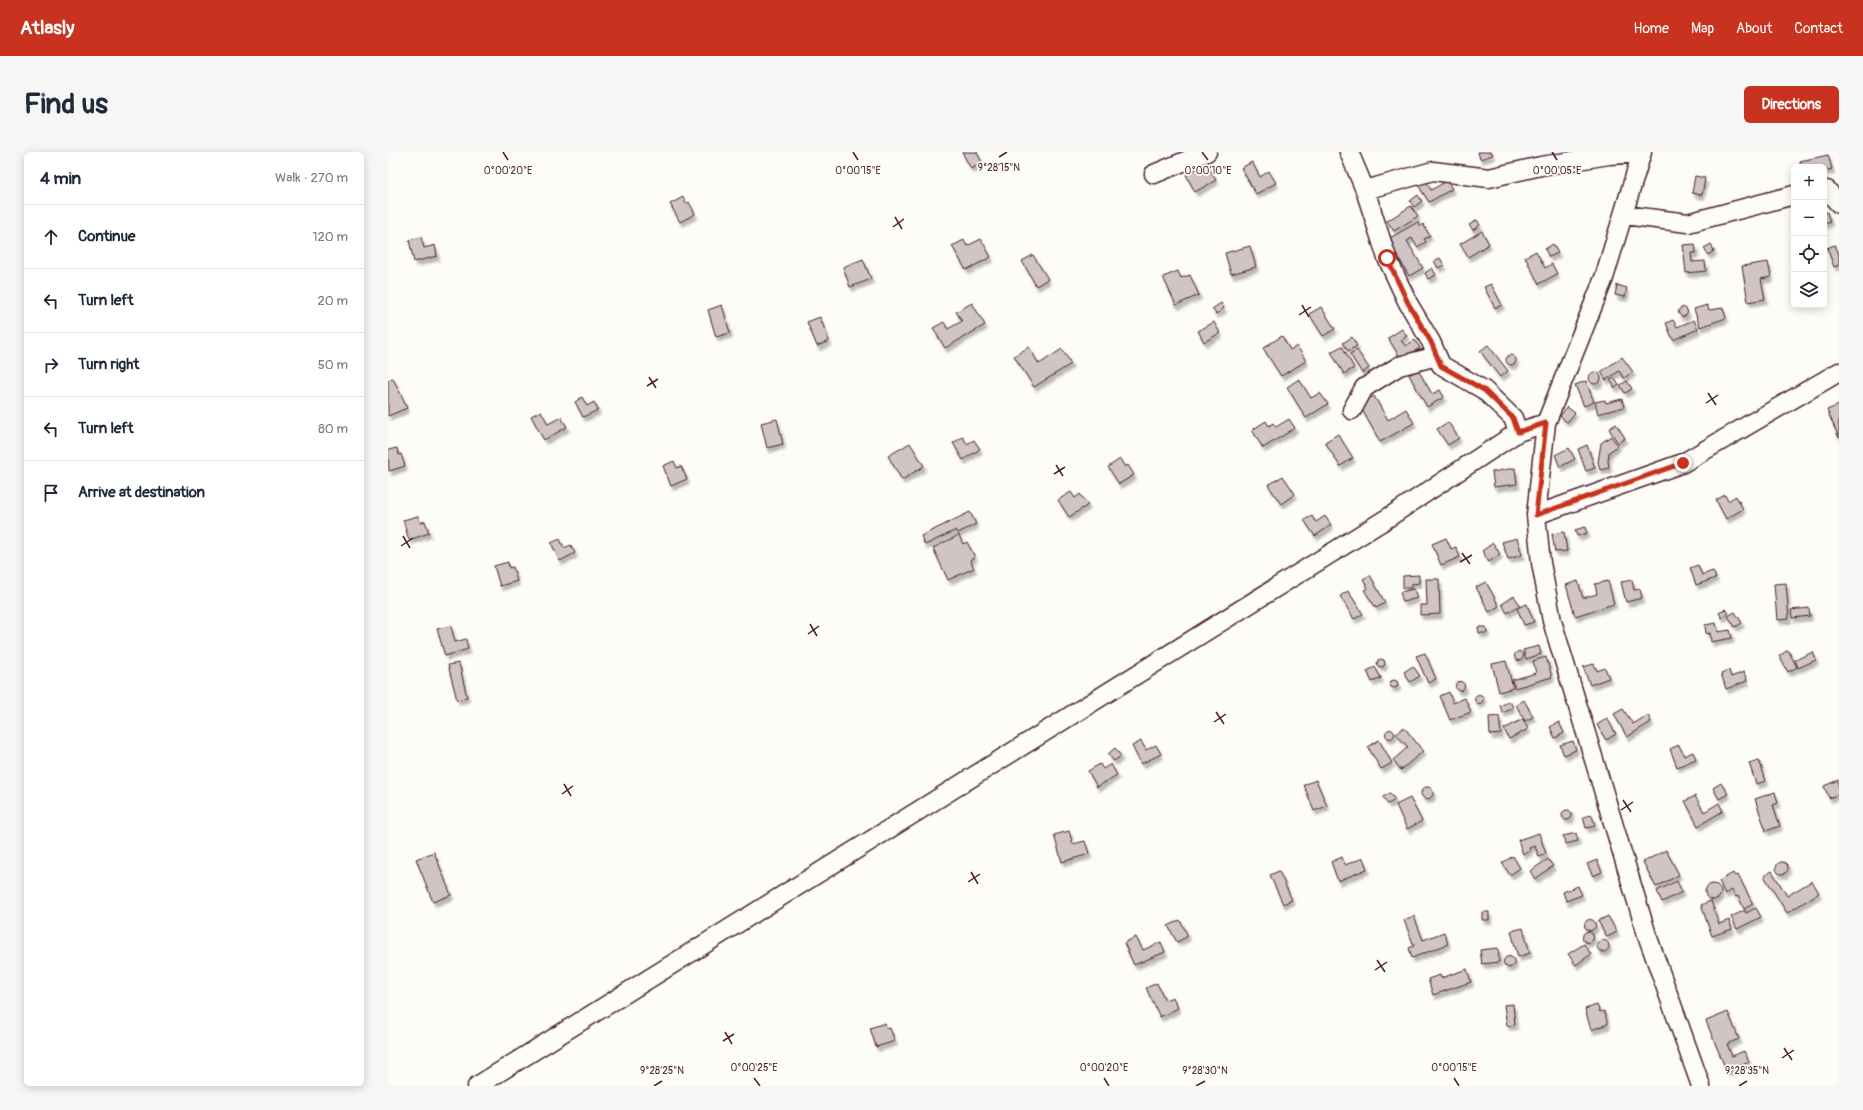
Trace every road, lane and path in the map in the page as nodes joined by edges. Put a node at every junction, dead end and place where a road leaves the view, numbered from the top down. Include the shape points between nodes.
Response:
1 (1207, 152) edge
2 (1349, 152) edge
3 (1642, 153) edge
4 (1154, 174) dead end
5 (1365, 190) junction
6 (1827, 190) edge
7 (1791, 197) edge
8 (1839, 204) edge
9 (1624, 215) junction
10 (1437, 356) junction
11 (1839, 372) edge
12 (1352, 410) dead end
13 (1546, 423) junction
14 (1518, 432) junction
15 (1536, 515) junction
16 (477, 1086) edge
17 (1701, 1086) edge

1 - 4 street
2 - 5 street
3 - 5 street via 1609,155 1541,166 1489,178 1433,171
3 - 9 street
5 - 10 street via 1387,258
6 - 8 street
7 - 9 street via 1688,223
9 - 13 street via 1604,278
10 - 12 street via 1399,366 1364,388
10 - 14 street via 1441,366 1484,390 1513,418
11 - 15 street via 1683,463
13 - 14 street
13 - 15 street
14 - 16 street via 1386,519
15 - 17 street via 1541,563 1552,621 1647,935

